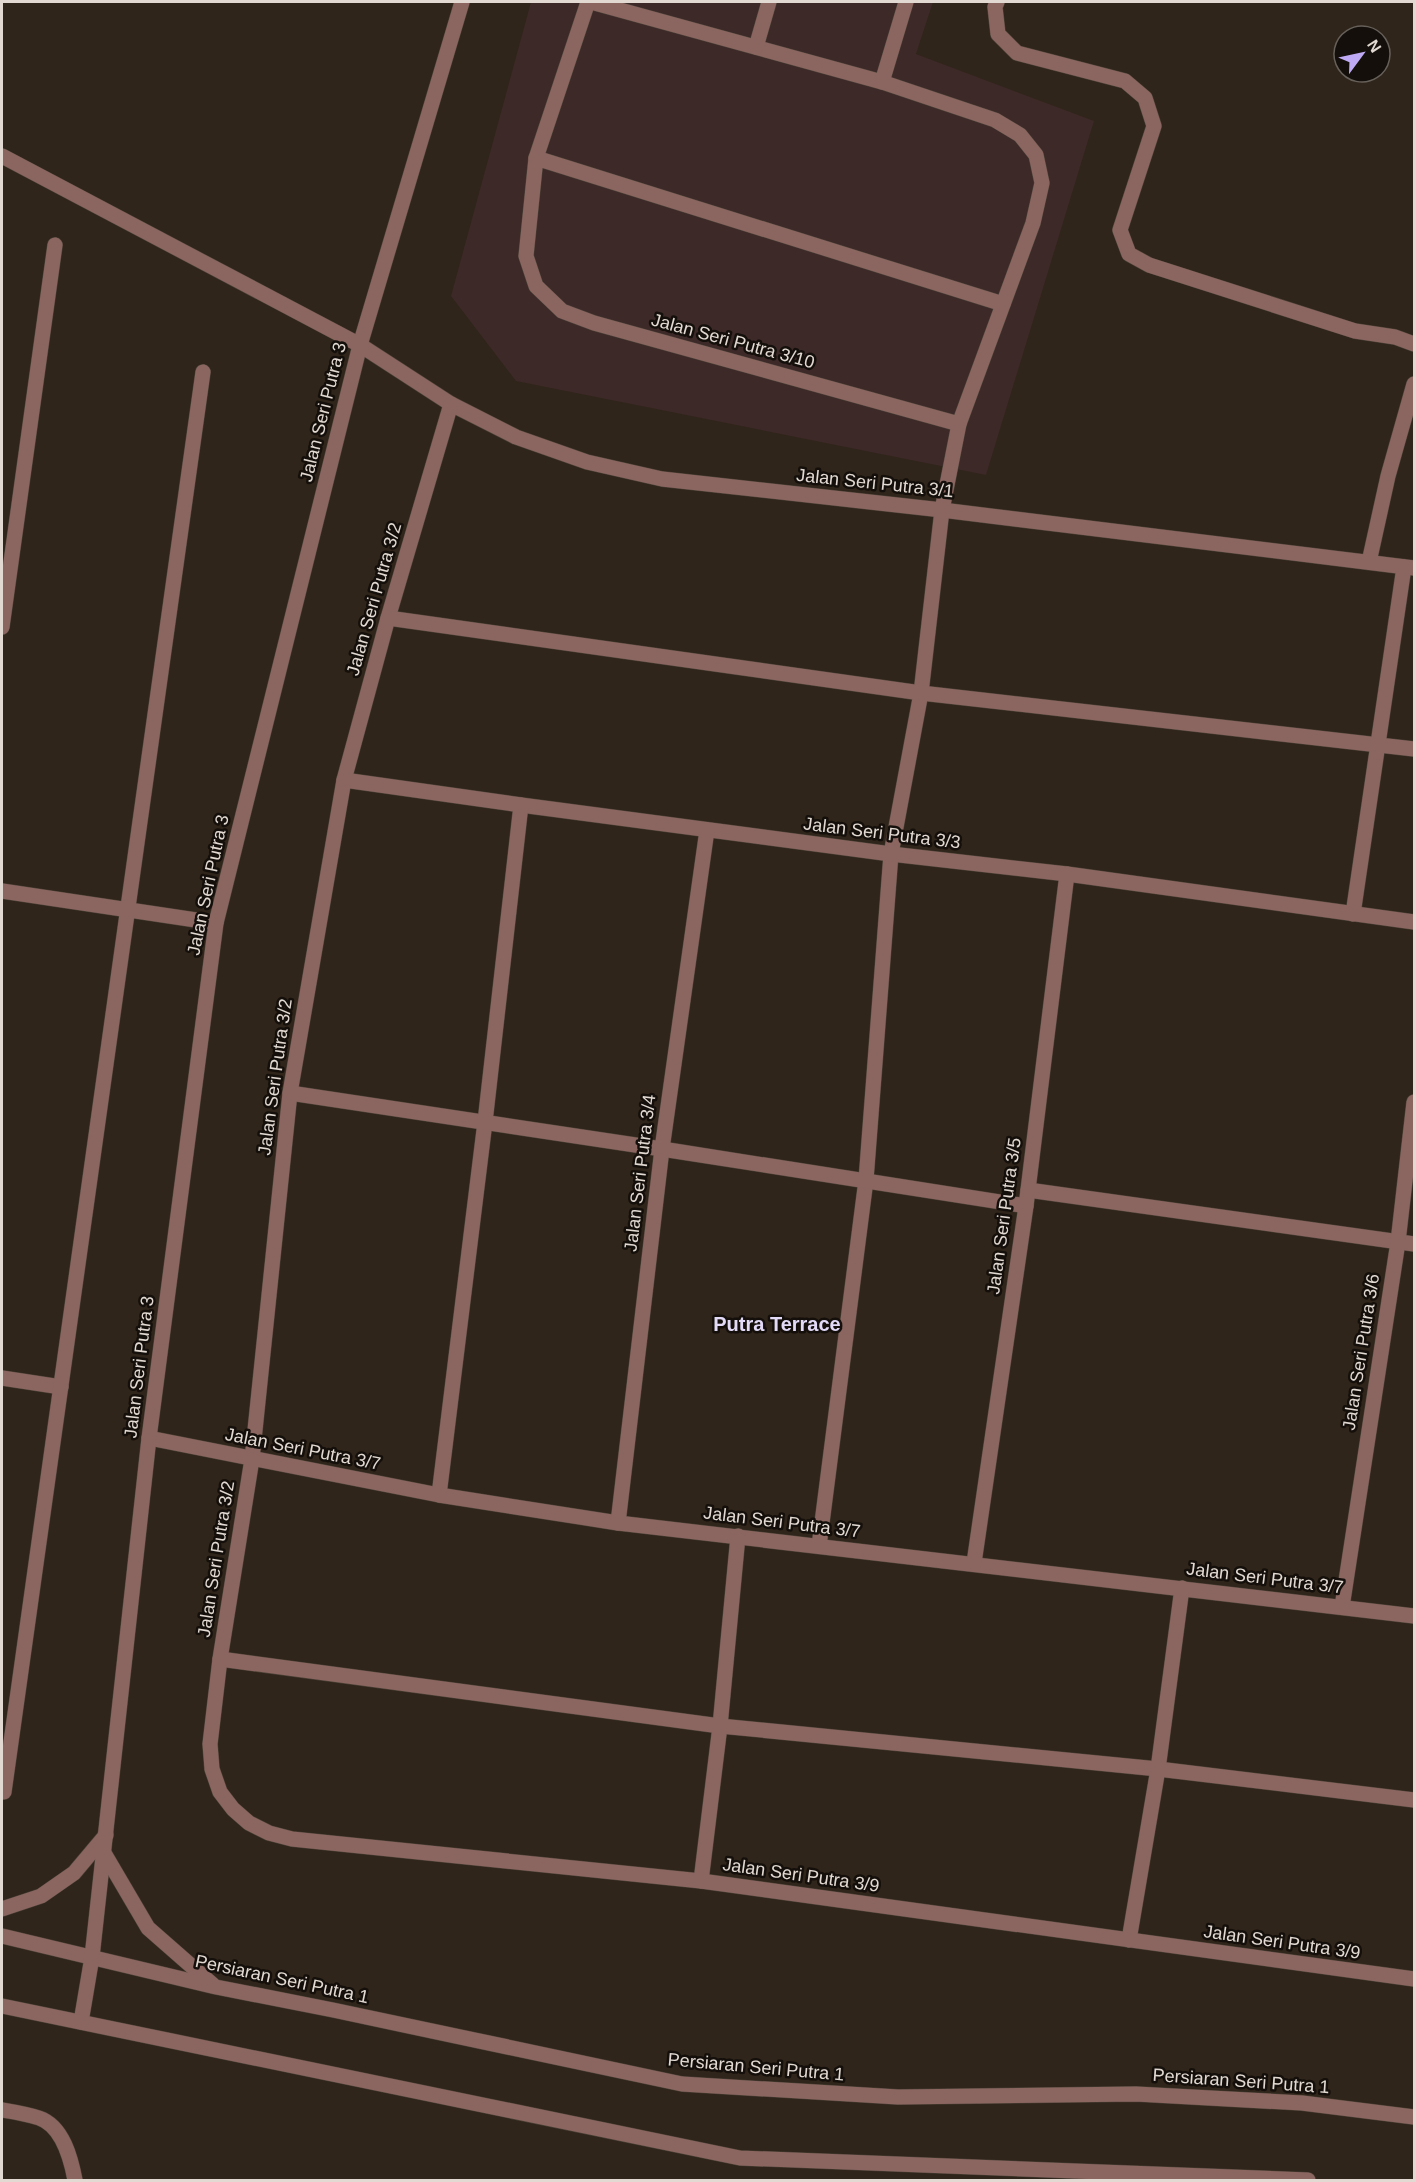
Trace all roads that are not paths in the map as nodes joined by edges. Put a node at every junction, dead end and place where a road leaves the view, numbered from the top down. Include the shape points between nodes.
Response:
1 (462, 2) edge
2 (590, 2) edge
3 (769, 2) edge
4 (906, 2) edge
5 (997, 2) edge
6 (756, 47) junction
7 (882, 82) junction
8 (2, 156) edge
9 (536, 158) junction
10 (55, 245) dead end
11 (1003, 304) junction
12 (1414, 344) edge
13 (360, 345) junction
14 (203, 372) dead end
15 (1414, 384) edge
16 (451, 404) junction
17 (959, 424) junction
18 (942, 510) junction
19 (1369, 562) junction
20 (1409, 568) edge
21 (388, 618) junction
22 (2, 627) edge
23 (921, 693) junction
24 (1378, 743) junction
25 (1414, 749) edge
26 (344, 780) junction
27 (520, 805) junction
28 (707, 830) junction
29 (891, 854) junction
30 (1066, 874) junction
31 (2, 891) edge
32 (127, 910) junction
33 (1353, 914) junction
34 (1414, 922) edge
35 (216, 923) junction
36 (290, 1093) junction
37 (1414, 1102) edge
38 (485, 1122) junction
39 (662, 1149) junction
40 (866, 1180) junction
41 (1028, 1190) junction
42 (1026, 1206) junction
43 (1398, 1242) junction
44 (1414, 1244) edge
45 (2, 1378) edge
46 (60, 1387) junction
47 (149, 1438) junction
48 (252, 1459) junction
49 (439, 1495) junction
50 (618, 1523) junction
51 (738, 1536) junction
52 (819, 1545) junction
53 (974, 1563) junction
54 (1182, 1588) junction
55 (1342, 1607) junction
56 (1414, 1616) edge
57 (220, 1659) junction
58 (720, 1726) junction
59 (212, 1769) joint
60 (1158, 1769) junction
61 (3, 1791) edge
62 (1414, 1800) edge
63 (106, 1835) junction
64 (104, 1853) junction
65 (701, 1881) junction
66 (2, 1910) edge
67 (2, 1936) edge
68 (1129, 1940) junction
69 (92, 1957) junction
70 (1414, 1980) edge
71 (216, 1987) junction
72 (2, 2006) edge
73 (81, 2022) junction
74 (2, 2110) edge
75 (1414, 2116) edge
76 (75, 2181) edge
77 (1308, 2181) edge

1 - 13 street, Jalan Seri Putra 3
2 - 6 street
2 - 9 street
3 - 6 street
4 - 7 street
5 - 12 street via 998,34 1017,53 1125,81 1145,99 1154,126 1120,230 1129,254 1149,265 1354,330
6 - 7 street
7 - 11 street via 995,120 1020,135 1036,155 1042,183 1033,223
8 - 13 street, Jalan Seri Putra 3/1
9 - 11 street
9 - 17 street, Jalan Seri Putra 3/10 via 526,256 536,286 562,311
10 - 22 street
11 - 17 street
13 - 16 street, Jalan Seri Putra 3/1
13 - 35 street, Jalan Seri Putra 3
14 - 32 street
15 - 19 street
16 - 18 street, Jalan Seri Putra 3/1 via 516,437 587,462 662,479
16 - 21 street, Jalan Seri Putra 3/2
17 - 18 street
18 - 19 street, Jalan Seri Putra 3/1
18 - 23 street
19 - 20 street, Jalan Seri Putra 3/1
20 - 24 street
21 - 23 street
21 - 26 street, Jalan Seri Putra 3/2
23 - 24 street
23 - 29 street
24 - 25 street
24 - 33 street
26 - 27 street, Jalan Seri Putra 3/3
26 - 36 street, Jalan Seri Putra 3/2
27 - 28 street, Jalan Seri Putra 3/3
27 - 38 street
28 - 29 street, Jalan Seri Putra 3/3
28 - 39 street, Jalan Seri Putra 3/4
29 - 30 street, Jalan Seri Putra 3/3
29 - 40 street
30 - 33 street, Jalan Seri Putra 3/3
30 - 41 street, Jalan Seri Putra 3/5
31 - 32 street
32 - 35 street
32 - 46 street
33 - 34 street, Jalan Seri Putra 3/3
35 - 47 street, Jalan Seri Putra 3
36 - 38 street
36 - 48 street, Jalan Seri Putra 3/2
37 - 43 street, Jalan Seri Putra 3/6
38 - 39 street
38 - 49 street
39 - 40 street
39 - 50 street, Jalan Seri Putra 3/4
40 - 42 street
40 - 52 street
41 - 42 street, Jalan Seri Putra 3/5
41 - 43 street
42 - 53 street, Jalan Seri Putra 3/5
43 - 44 street
43 - 55 street, Jalan Seri Putra 3/6
45 - 46 street
46 - 61 street
47 - 48 street, Jalan Seri Putra 3/7
47 - 63 street, Jalan Seri Putra 3
48 - 49 street, Jalan Seri Putra 3/7
48 - 57 street, Jalan Seri Putra 3/2
49 - 50 street, Jalan Seri Putra 3/7
50 - 51 street, Jalan Seri Putra 3/7
51 - 52 street, Jalan Seri Putra 3/7
51 - 58 street
52 - 53 street, Jalan Seri Putra 3/7
53 - 54 street, Jalan Seri Putra 3/7
54 - 55 street, Jalan Seri Putra 3/7
54 - 60 street
55 - 56 street, Jalan Seri Putra 3/7
57 - 58 street
57 - 59 street, Jalan Seri Putra 3/2 via 210,1744
58 - 60 street
58 - 65 street
59 - 65 street, Jalan Seri Putra 3/9 via 220,1792 249,1823 292,1839
60 - 62 street
60 - 68 street
63 - 64 street, Jalan Seri Putra 3
63 - 66 street via 74,1874 41,1896
64 - 69 street, Jalan Seri Putra 3
64 - 71 street via 148,1928
65 - 68 street, Jalan Seri Putra 3/9
67 - 69 street, Persiaran Seri Putra 1
68 - 70 street, Jalan Seri Putra 3/9
69 - 71 street, Persiaran Seri Putra 1
69 - 73 street, Jalan Seri Putra 3
71 - 75 street, Persiaran Seri Putra 1 via 682,2084 898,2097 1136,2094 1302,2103
72 - 73 street
73 - 77 street via 740,2158
74 - 76 street via 41,2118 57,2132 71,2155

